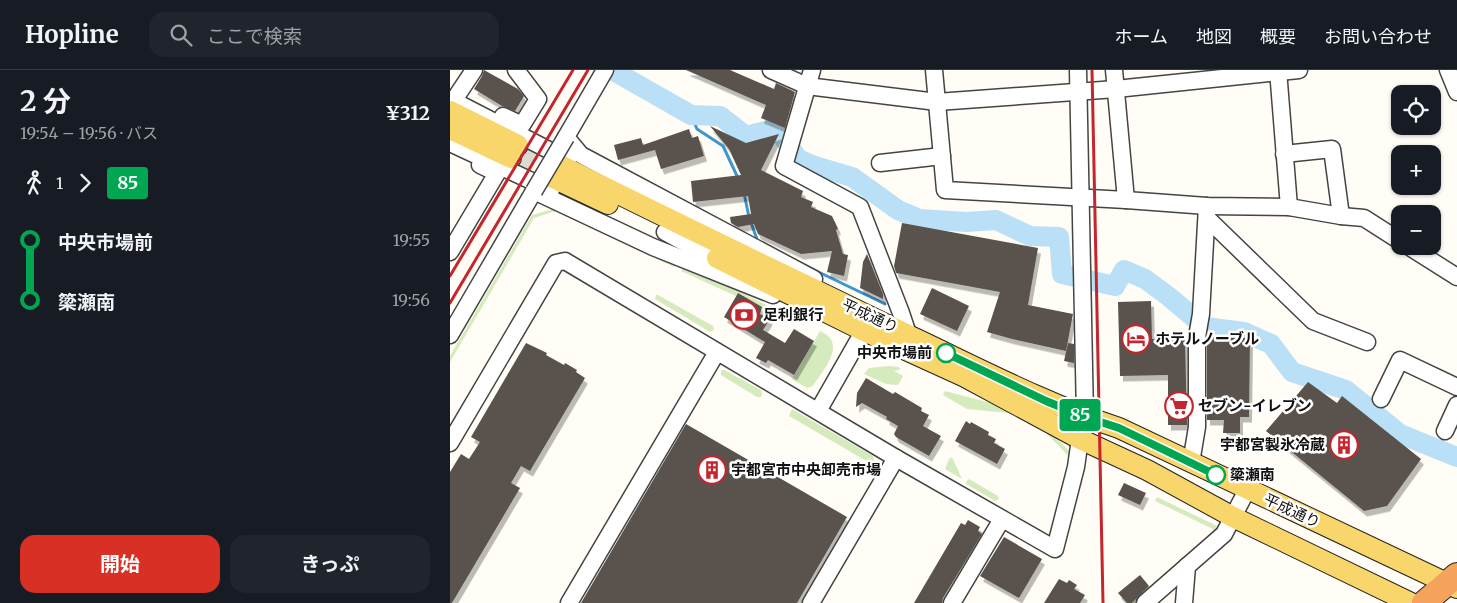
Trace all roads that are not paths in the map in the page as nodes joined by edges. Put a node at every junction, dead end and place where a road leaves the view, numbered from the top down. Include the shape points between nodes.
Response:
1 (474, 70) edge
2 (516, 70) edge
3 (605, 70) edge
4 (771, 70) edge
5 (934, 70) edge
6 (1078, 70) edge
7 (1114, 70) edge
8 (1300, 70) edge
9 (1448, 70) edge
10 (1279, 72) edge
11 (809, 78) edge
12 (1116, 89) junction
13 (1078, 92) junction
14 (1457, 92) edge
15 (452, 99) edge
16 (937, 102) junction
17 (450, 129) edge
18 (566, 137) junction
19 (450, 142) edge
20 (450, 151) edge
21 (1284, 154) junction
22 (942, 156) junction
23 (880, 163) dead end
24 (534, 191) junction
25 (1081, 197) junction
26 (1126, 200) junction
27 (677, 206) junction
28 (1289, 207) junction
29 (1207, 213) junction
30 (1341, 216) junction
31 (665, 232) junction
32 (1391, 235) edge
33 (653, 248) junction
34 (450, 252) edge
35 (1422, 255) edge
36 (1457, 277) edge
37 (868, 324) junction
38 (908, 334) junction
39 (450, 335) edge
40 (1367, 342) dead end
41 (717, 352) junction
42 (1457, 387) edge
43 (1381, 399) dead end
44 (1457, 405) edge
45 (818, 411) junction
46 (1085, 417) junction
47 (1445, 431) dead end
48 (1080, 439) junction
49 (450, 443) edge
50 (896, 458) junction
51 (1192, 463) junction
52 (1247, 490) junction
53 (1233, 517) junction
54 (1002, 519) junction
55 (1187, 566) junction
56 (1454, 582) edge
57 (569, 603) edge
58 (811, 603) edge
59 (952, 603) edge
60 (1144, 603) edge
61 (1184, 603) edge
62 (1411, 603) edge
63 (1424, 603) edge

1 - 15 street
2 - 15 street via 538,99 522,125
3 - 18 street
4 - 11 street
5 - 16 street
6 - 13 street
7 - 12 street
8 - 10 street
9 - 14 street
10 - 12 street
10 - 21 street
11 - 16 street
11 - 38 street via 784,166 860,207
12 - 13 street
12 - 26 street
13 - 16 street
13 - 25 street
15 - 17 main road via 515,151
15 - 27 street via 662,205
16 - 22 street
18 - 24 street, bridge
18 - 27 street via 581,155
19 - 33 street via 643,234 652,240
20 - 34 street via 497,173
21 - 28 street
21 - 30 street via 1332,150
22 - 23 street
22 - 25 street via 945,190
24 - 33 street
24 - 39 street
25 - 26 street
25 - 46 street
26 - 29 street
27 - 37 street via 831,288
28 - 29 street
28 - 30 street
29 - 40 street via 1313,321
29 - 51 street via 1197,337 1197,427
30 - 32 street via 1364,218
31 - 33 street via 794,303
31 - 37 main road, 平成通り
31 - 37 main road, 平成通り via 554,171
35 - 36 street
37 - 38 main road, 平成通り
37 - 45 street
37 - 48 main road, 平成通り
38 - 46 main road, 平成通り
41 - 45 street
41 - 49 street via 564,261 556,263
41 - 57 street
42 - 43 street via 1400,360
44 - 47 street
45 - 50 street
46 - 51 main road, 平成通り via 1119,428
48 - 53 main road, 平成通り via 1147,470
48 - 54 street via 1055,549
50 - 54 street
50 - 58 street
51 - 52 main road, 平成通り
52 - 53 street
52 - 56 main road, 平成通り
53 - 55 street via 1224,534
53 - 62 main road, 平成通り
54 - 59 street
55 - 60 street
55 - 61 street
56 - 63 highway

